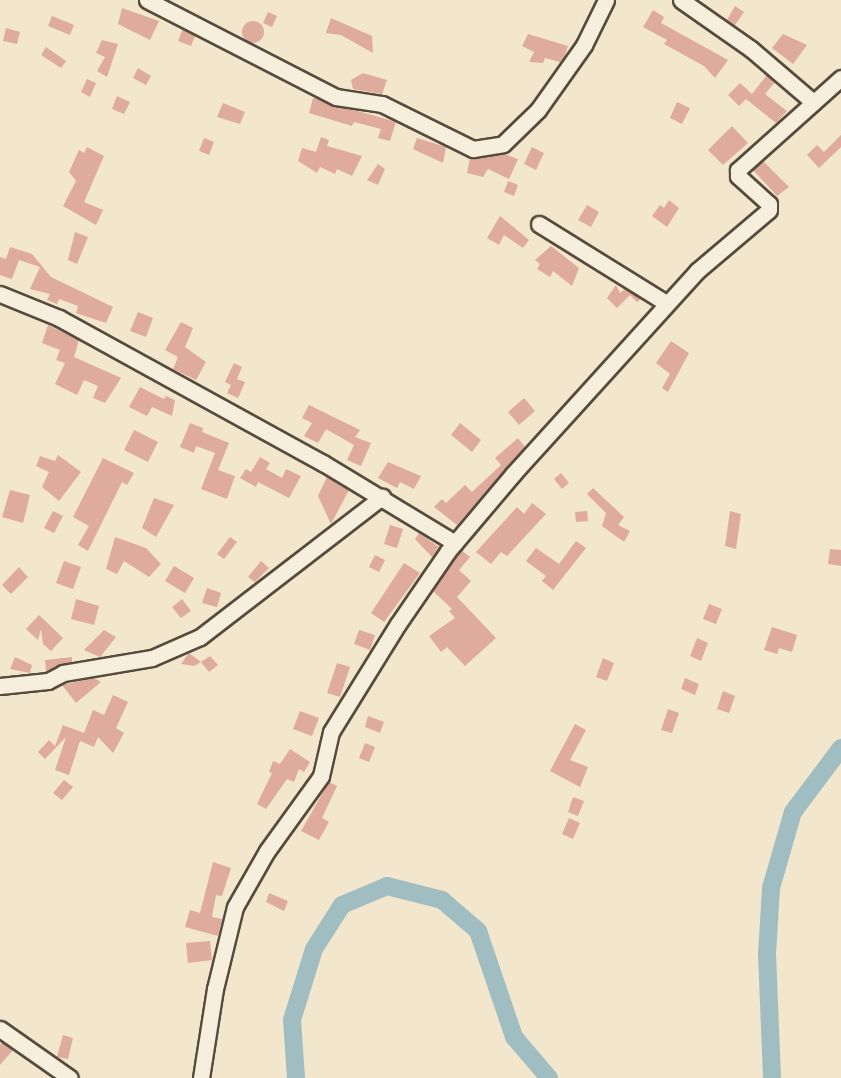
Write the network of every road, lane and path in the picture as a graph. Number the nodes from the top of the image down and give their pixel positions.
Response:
1 (147, 0) edge
2 (606, 0) edge
3 (681, 0) edge
4 (841, 78) edge
5 (813, 102) junction
6 (539, 224) dead end
7 (0, 294) edge
8 (666, 303) junction
9 (382, 496) junction
10 (455, 543) junction
11 (0, 686) edge
12 (0, 1029) edge
13 (70, 1078) edge
14 (201, 1078) edge

1 - 2 street
3 - 5 street
4 - 5 street
5 - 8 street
6 - 8 street
7 - 9 street
8 - 10 street
9 - 10 street
9 - 11 street
10 - 14 street
12 - 13 street

